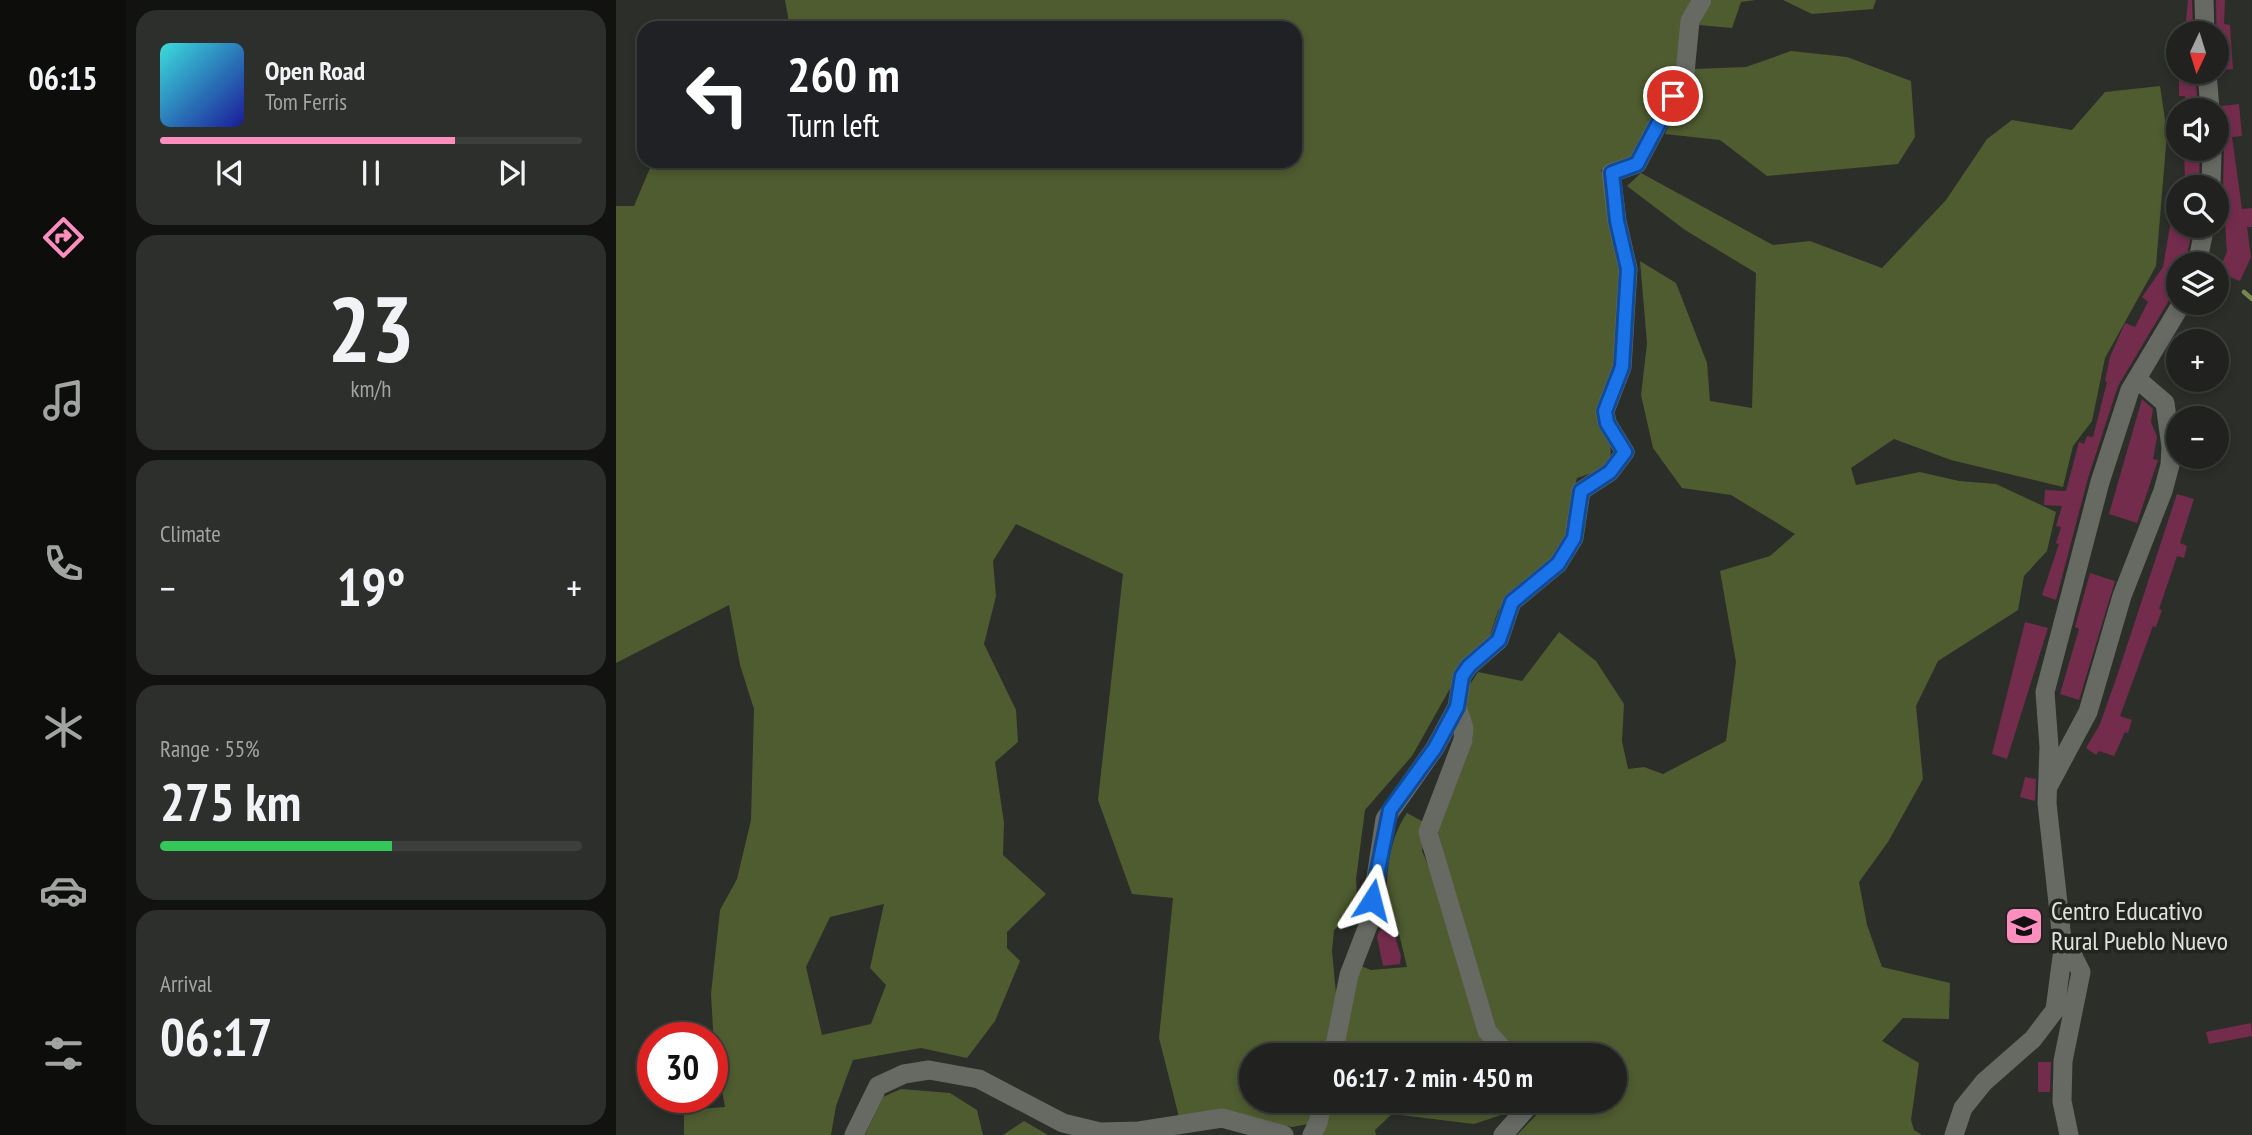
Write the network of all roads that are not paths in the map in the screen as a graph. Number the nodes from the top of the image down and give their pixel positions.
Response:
1 (1702, 0) edge
2 (2204, 0) edge
3 (2205, 21) edge
4 (2175, 315) edge
5 (2137, 379) junction
6 (1457, 707) junction
7 (2048, 785) junction
8 (2063, 949) junction
9 (1335, 1043) edge
10 (1498, 1043) edge
11 (1320, 1113) edge
12 (1522, 1113) edge
13 (854, 1135) edge
14 (1284, 1135) edge
15 (1312, 1135) edge
16 (1503, 1135) edge
17 (1954, 1135) edge
18 (2069, 1135) edge

1 - 6 street
2 - 3 street
4 - 5 street
5 - 7 street
5 - 7 street
6 - 9 street
6 - 10 street
7 - 8 street
8 - 17 street
8 - 18 street
11 - 15 street
12 - 16 street
13 - 14 street

